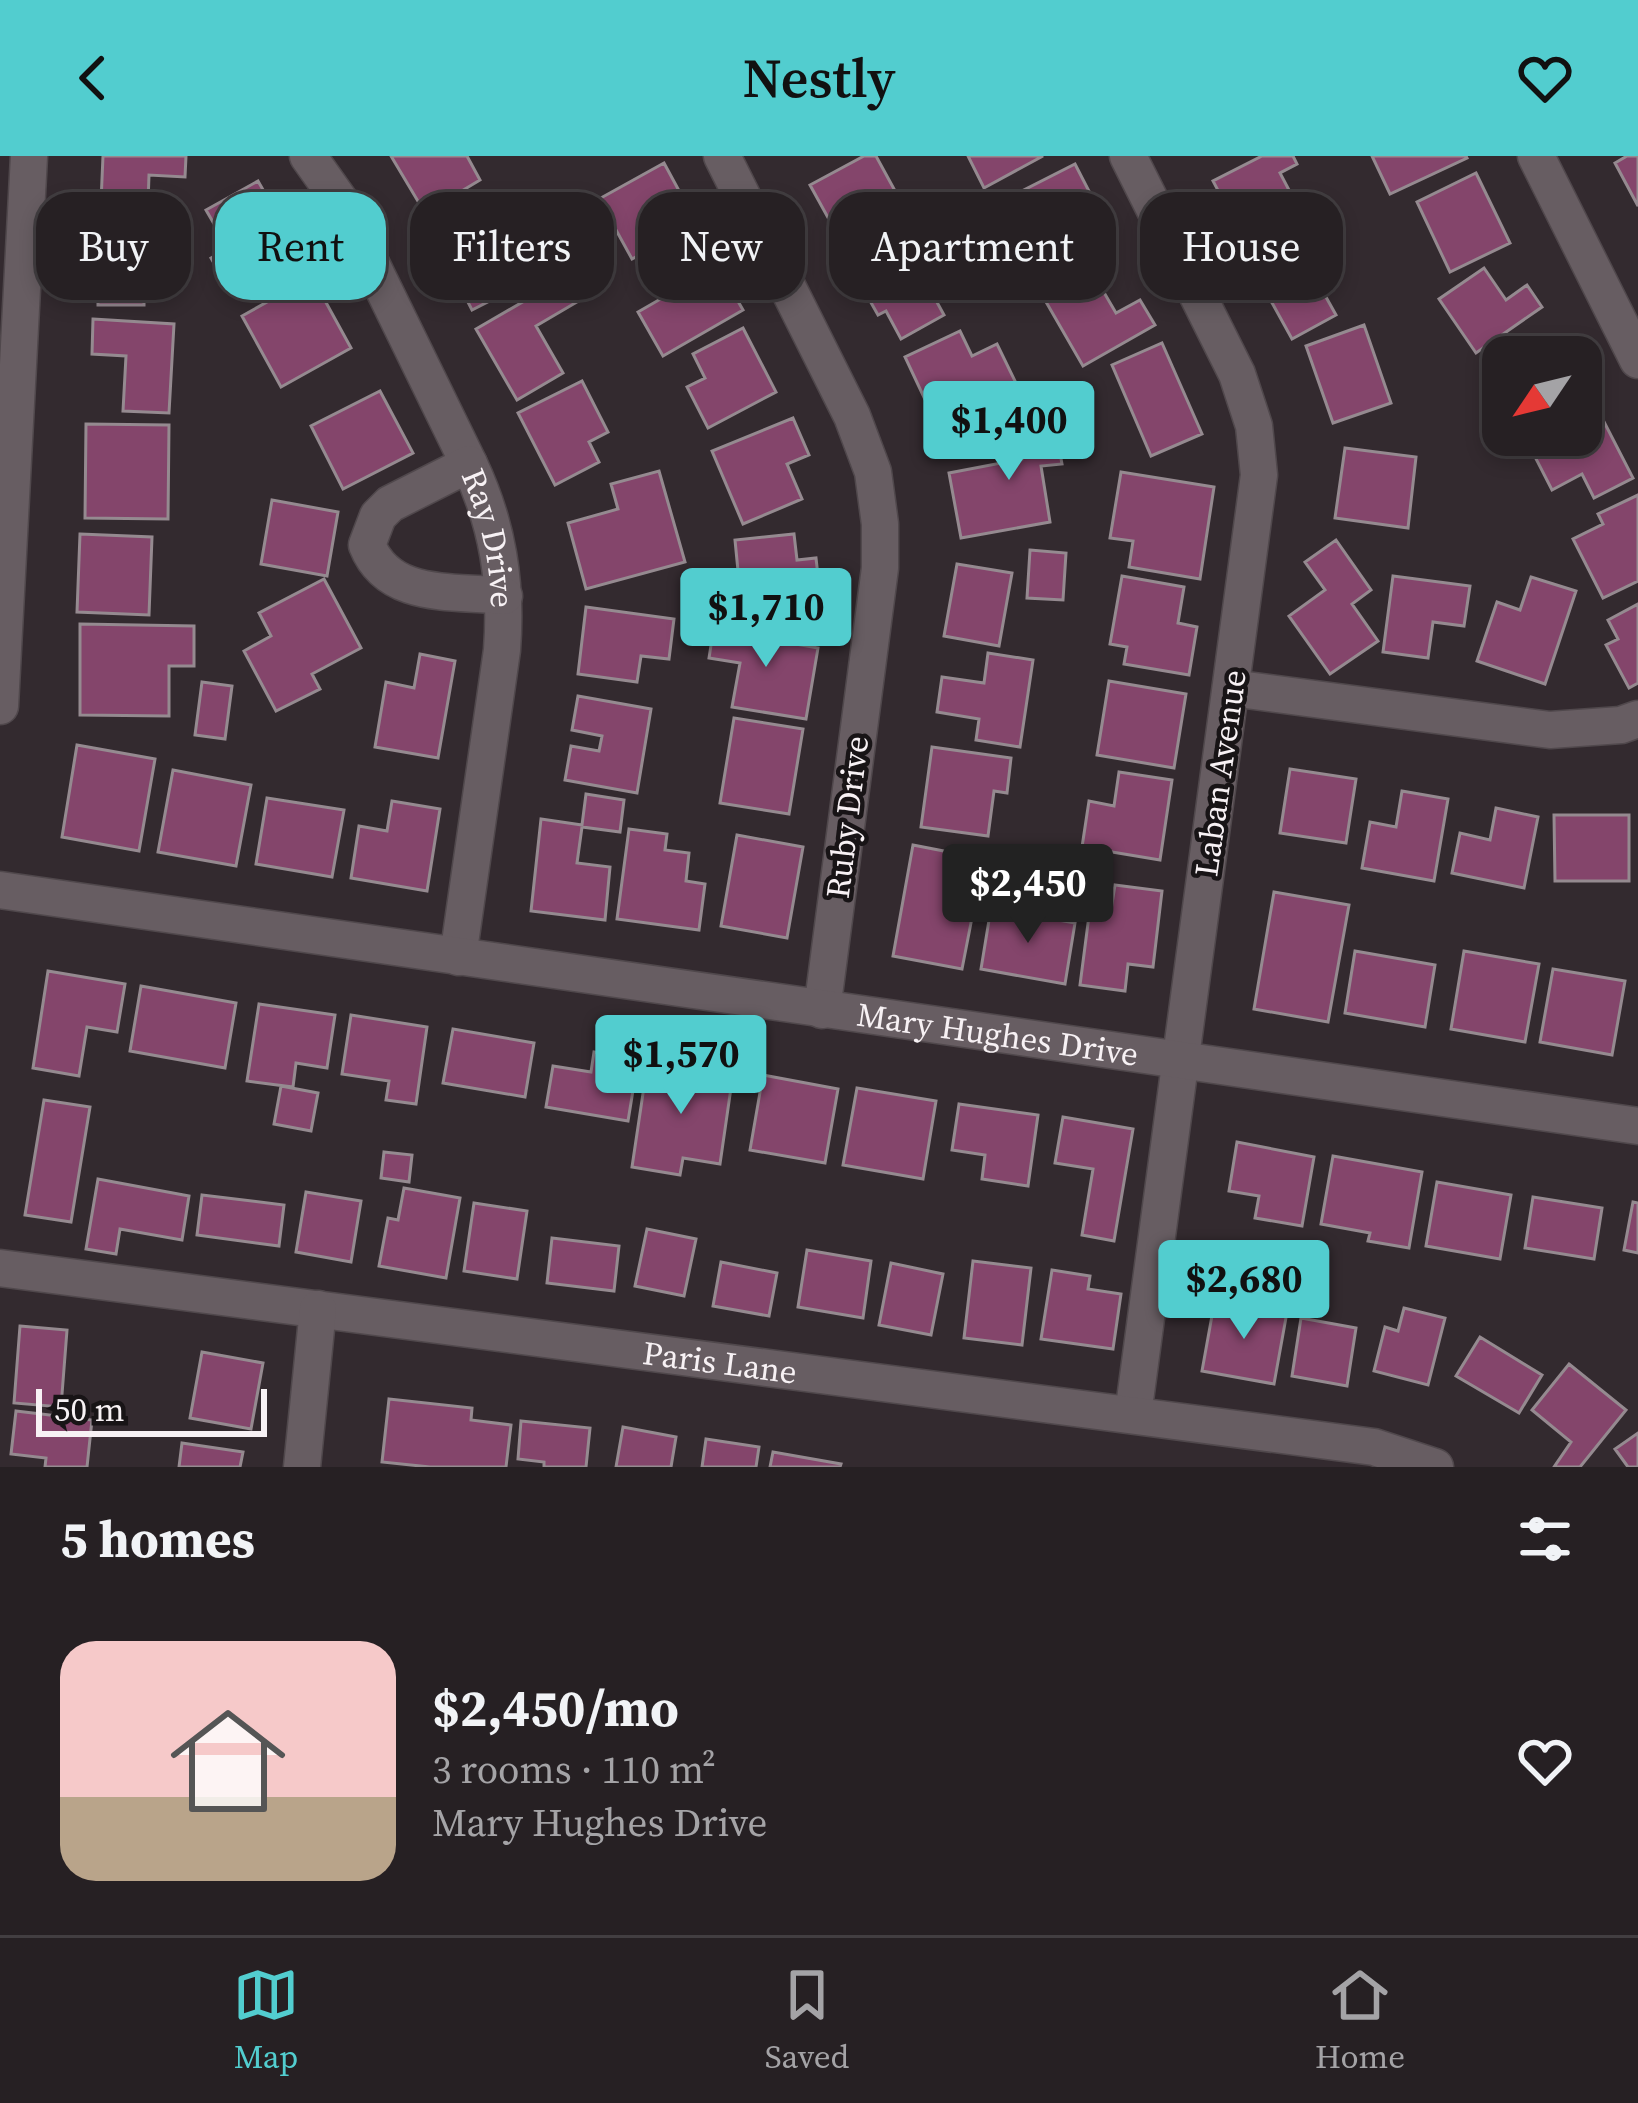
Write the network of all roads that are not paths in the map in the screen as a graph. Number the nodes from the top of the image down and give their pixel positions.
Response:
1 (28, 156) edge
2 (308, 156) edge
3 (722, 156) edge
4 (1129, 156) edge
5 (1536, 156) edge
6 (1638, 360) edge
7 (469, 464) junction
8 (504, 596) junction
9 (1231, 688) junction
10 (0, 706) edge
11 (1638, 719) edge
12 (0, 890) edge
13 (458, 957) junction
14 (822, 1010) junction
15 (1180, 1062) junction
16 (1638, 1126) edge
17 (0, 1268) edge
18 (318, 1309) junction
19 (1133, 1415) junction
20 (302, 1467) edge
21 (1435, 1467) edge

1 - 10 street
2 - 7 street, Ray Drive
3 - 14 street, Ruby Drive
4 - 9 street, Laban Avenue
5 - 6 street
7 - 8 street, Ray Drive
7 - 8 street
8 - 13 street, Ray Drive
9 - 11 street
9 - 15 street, Laban Avenue
12 - 13 street, Mary Hughes Drive
13 - 14 street, Mary Hughes Drive
14 - 15 street, Mary Hughes Drive
15 - 16 street, Mary Hughes Drive
15 - 19 street, Laban Avenue
17 - 18 street, Paris Lane
18 - 19 street, Paris Lane
18 - 20 street
19 - 21 street, Paris Lane

